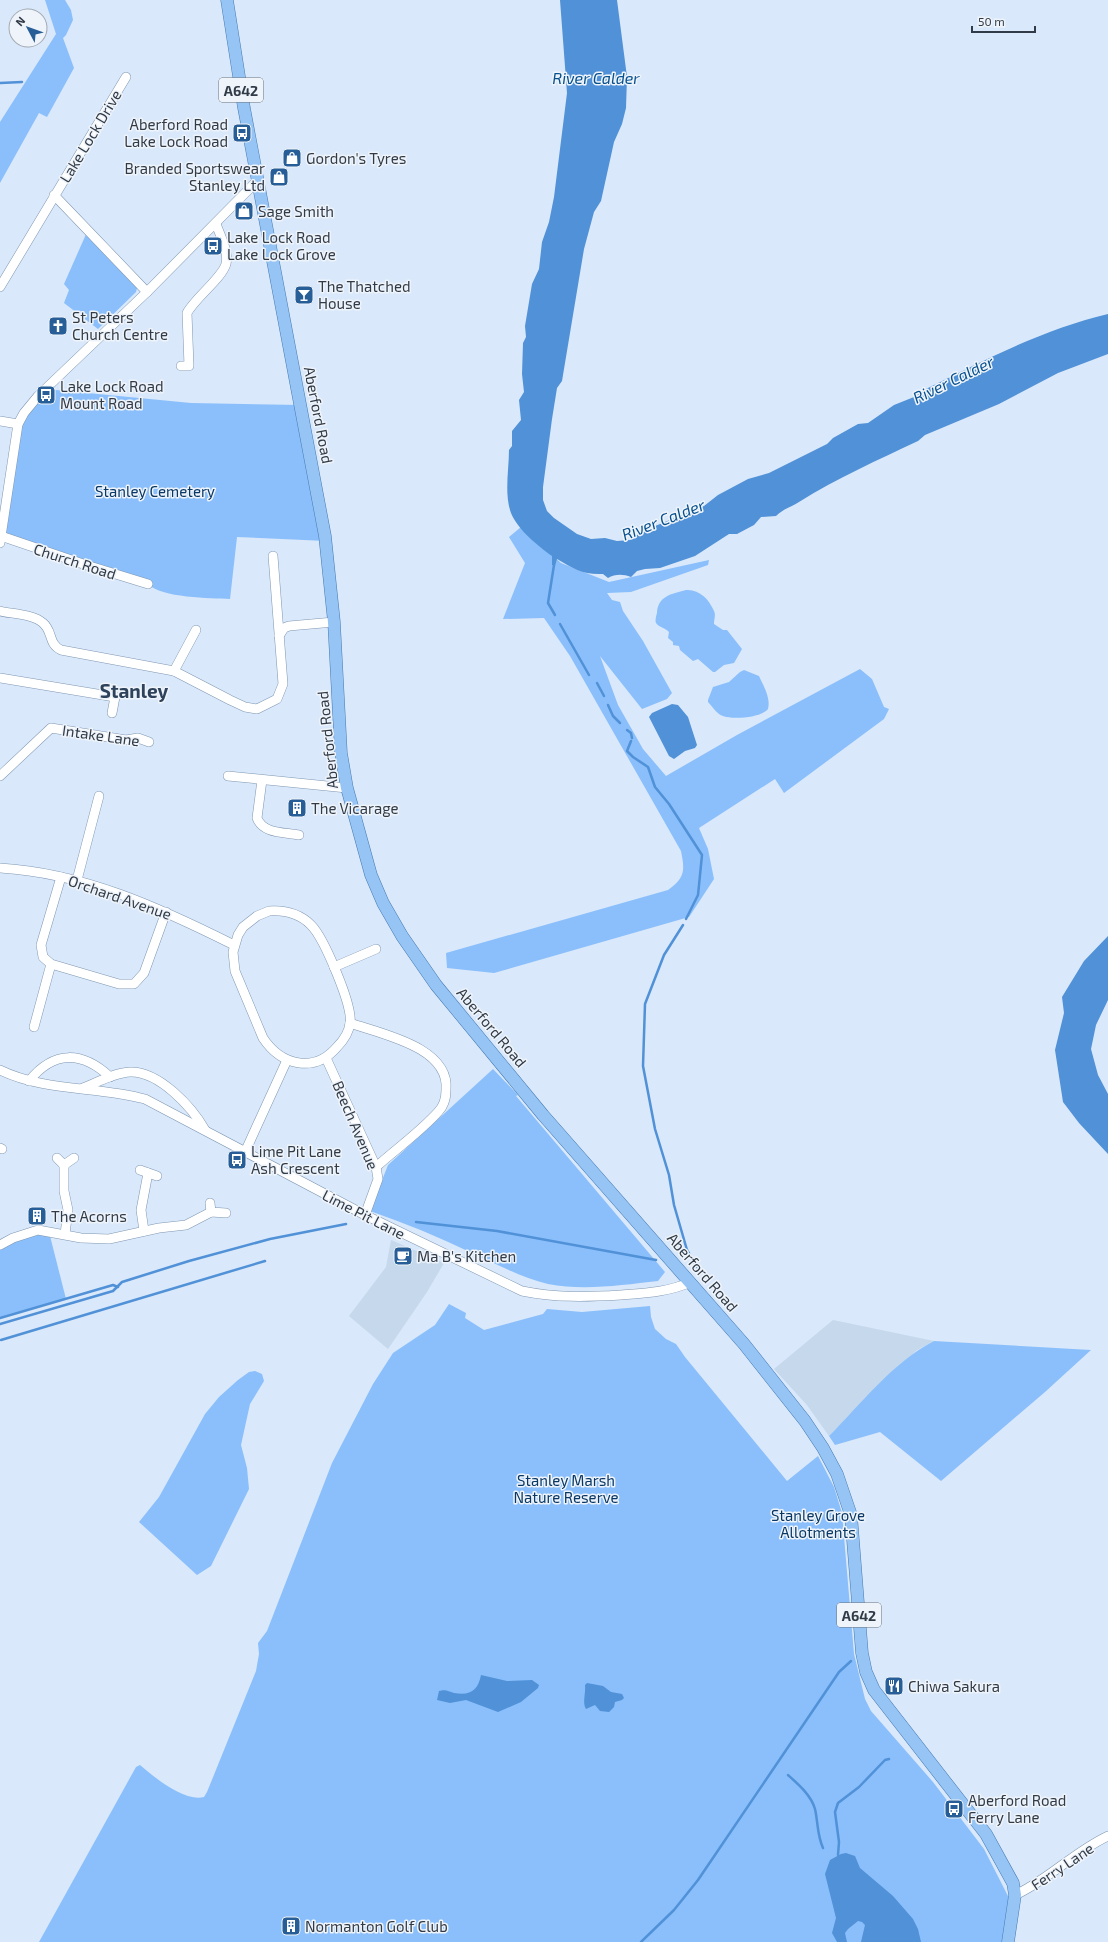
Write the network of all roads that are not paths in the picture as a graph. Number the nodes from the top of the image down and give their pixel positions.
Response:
1 (226, 0) edge
2 (126, 77) dead end
3 (258, 180) junction
4 (54, 194) junction
5 (216, 224) junction
6 (0, 287) edge
7 (147, 292) junction
8 (181, 366) dead end
9 (0, 420) edge
10 (18, 424) junction
11 (1, 540) edge
12 (273, 556) dead end
13 (148, 584) dead end
14 (0, 611) edge
15 (334, 622) junction
16 (196, 628) dead end
17 (279, 636) junction
18 (174, 671) junction
19 (0, 678) edge
20 (112, 713) dead end
21 (149, 742) dead end
22 (0, 776) edge
23 (228, 776) dead end
24 (262, 780) junction
25 (348, 788) junction
26 (98, 796) dead end
27 (299, 835) dead end
28 (0, 868) edge
29 (61, 877) junction
30 (77, 880) junction
31 (166, 912) junction
32 (234, 944) junction
33 (376, 949) dead end
34 (51, 964) junction
35 (334, 967) junction
36 (350, 1023) junction
37 (34, 1027) dead end
38 (326, 1058) junction
39 (287, 1060) junction
40 (0, 1070) edge
41 (110, 1077) junction
42 (29, 1080) junction
43 (83, 1088) junction
44 (206, 1130) junction
45 (245, 1152) junction
46 (57, 1158) dead end
47 (74, 1158) dead end
48 (64, 1165) junction
49 (376, 1167) junction
50 (148, 1173) dead end
51 (226, 1213) dead end
52 (365, 1215) junction
53 (144, 1232) junction
54 (64, 1234) junction
55 (1, 1242) edge
56 (691, 1282) junction
57 (1106, 1840) edge
58 (1015, 1895) junction
59 (1008, 1942) edge

1 - 3 main road, Aberford Road / A642
2 - 4 street, Lake Lock Drive
3 - 5 street
3 - 15 main road, Aberford Road / A642
4 - 6 street, Lake Lock Drive
4 - 7 street, Lake Lock Drive
5 - 7 street
5 - 8 street
7 - 10 street
9 - 10 street
10 - 11 street
11 - 13 street, Church Road
12 - 17 street
14 - 18 street
15 - 17 street
15 - 25 main road, Aberford Road / A642
16 - 18 street
17 - 18 street
19 - 20 street
21 - 22 street, Intake Lane
23 - 24 street
24 - 25 street
24 - 27 street
25 - 56 main road, Aberford Road / A642
26 - 30 street
28 - 29 street, Orchard Avenue
29 - 30 street, Orchard Avenue
29 - 34 street
30 - 31 street, Orchard Avenue
31 - 32 street, Orchard Avenue
31 - 34 street
32 - 35 street
32 - 39 street
33 - 35 street
34 - 37 street
35 - 36 street
36 - 38 street
36 - 49 street
38 - 39 street
38 - 49 street, Beech Avenue
39 - 45 street
40 - 42 street, Lime Pit Lane
41 - 42 street
41 - 43 street, Lime Pit Lane
41 - 44 street, Lime Pit Lane
42 - 43 street, Lime Pit Lane
43 - 44 street, Lime Pit Lane
44 - 45 street, Lime Pit Lane
45 - 52 street, Lime Pit Lane
46 - 48 street
47 - 48 street
48 - 54 street
49 - 52 street, Beech Avenue
50 - 53 street
51 - 53 street
52 - 56 street, Lime Pit Lane
53 - 54 street
54 - 55 street
56 - 58 main road, Aberford Road / A642
57 - 58 street, Ferry Lane
58 - 59 main road, Aberford Road / A642

